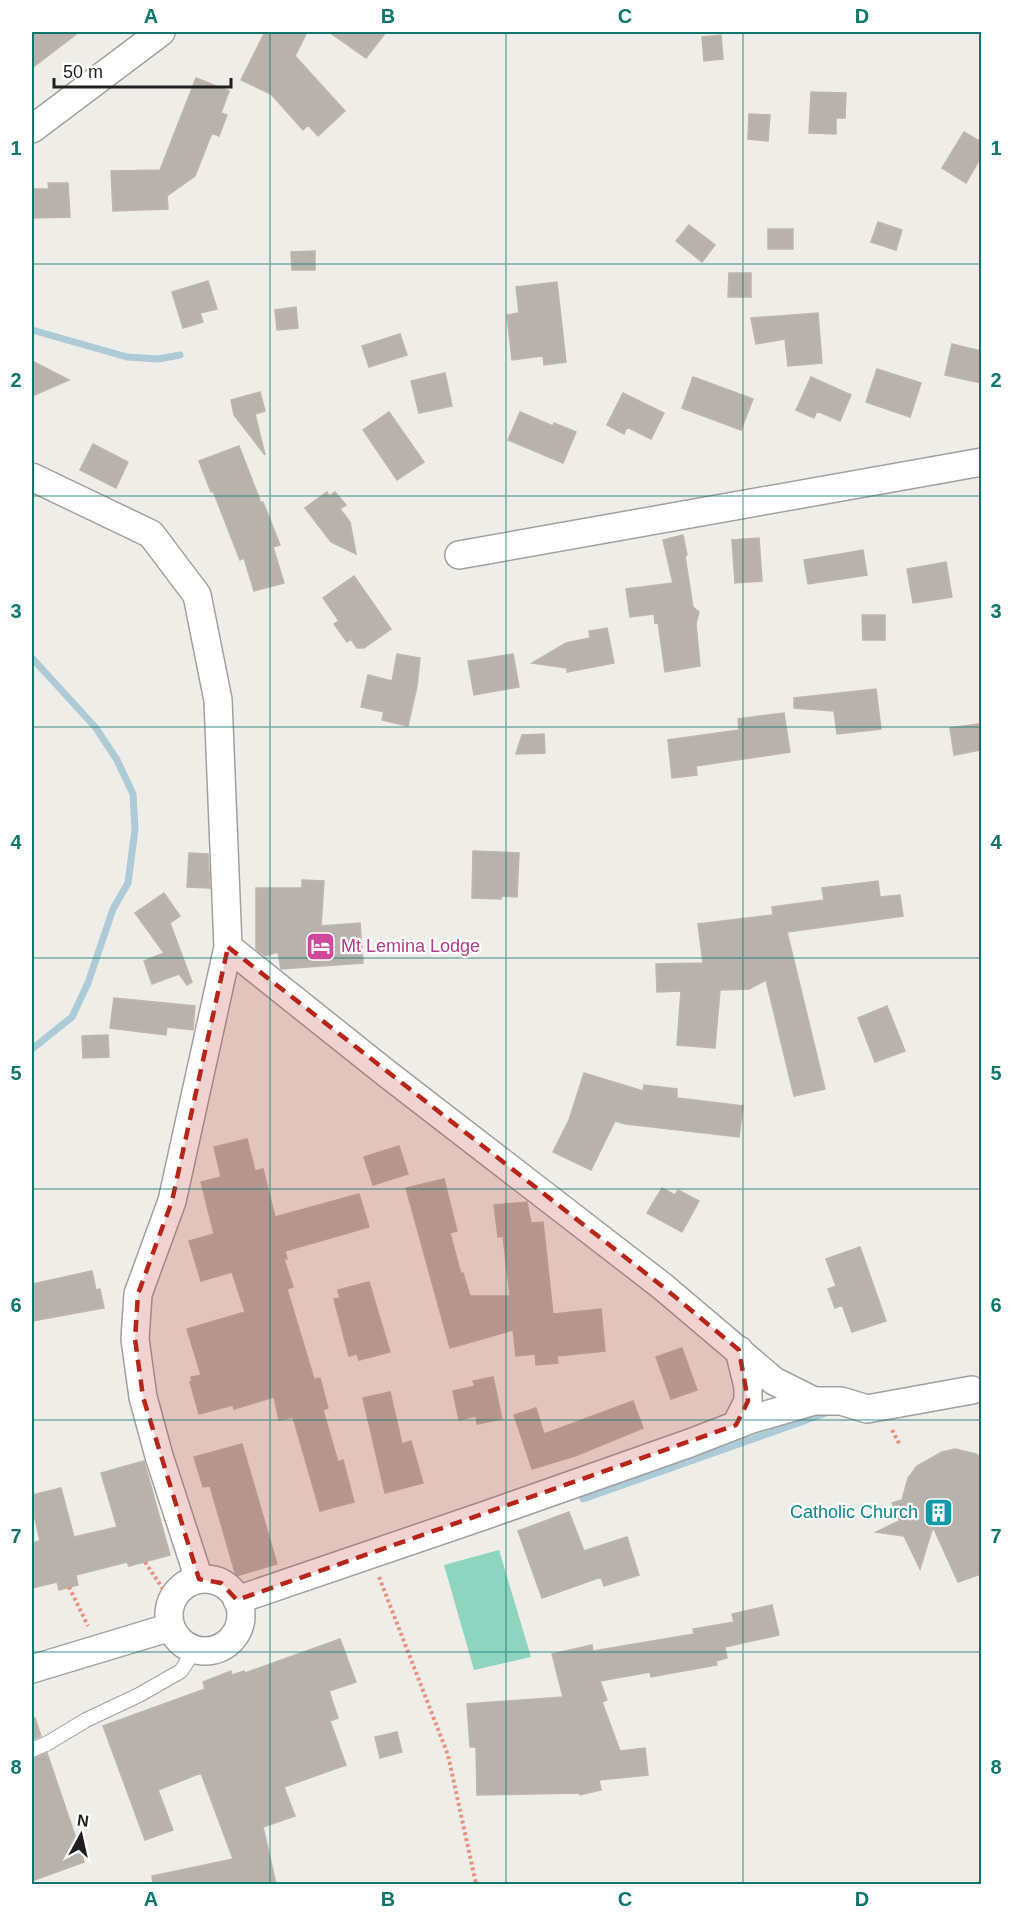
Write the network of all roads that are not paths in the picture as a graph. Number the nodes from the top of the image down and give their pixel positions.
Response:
1 (161, 32) edge
2 (32, 129) edge
3 (981, 462) edge
4 (32, 477) edge
5 (459, 555) dead end
6 (228, 946) junction
7 (739, 1350) junction
8 (972, 1390) dead end
9 (814, 1401) junction
10 (736, 1425) junction
11 (199, 1579) junction
12 (237, 1600) junction
13 (171, 1614) junction
14 (195, 1649) junction
15 (32, 1669) edge
16 (32, 1750) edge

1 - 2 street
3 - 5 street
4 - 6 street
6 - 7 street
6 - 11 street
7 - 9 street
7 - 10 street
8 - 9 street
9 - 10 street
10 - 12 street
11 - 12 street
11 - 13 street
12 - 14 street
13 - 14 street
13 - 15 street
14 - 16 lane

